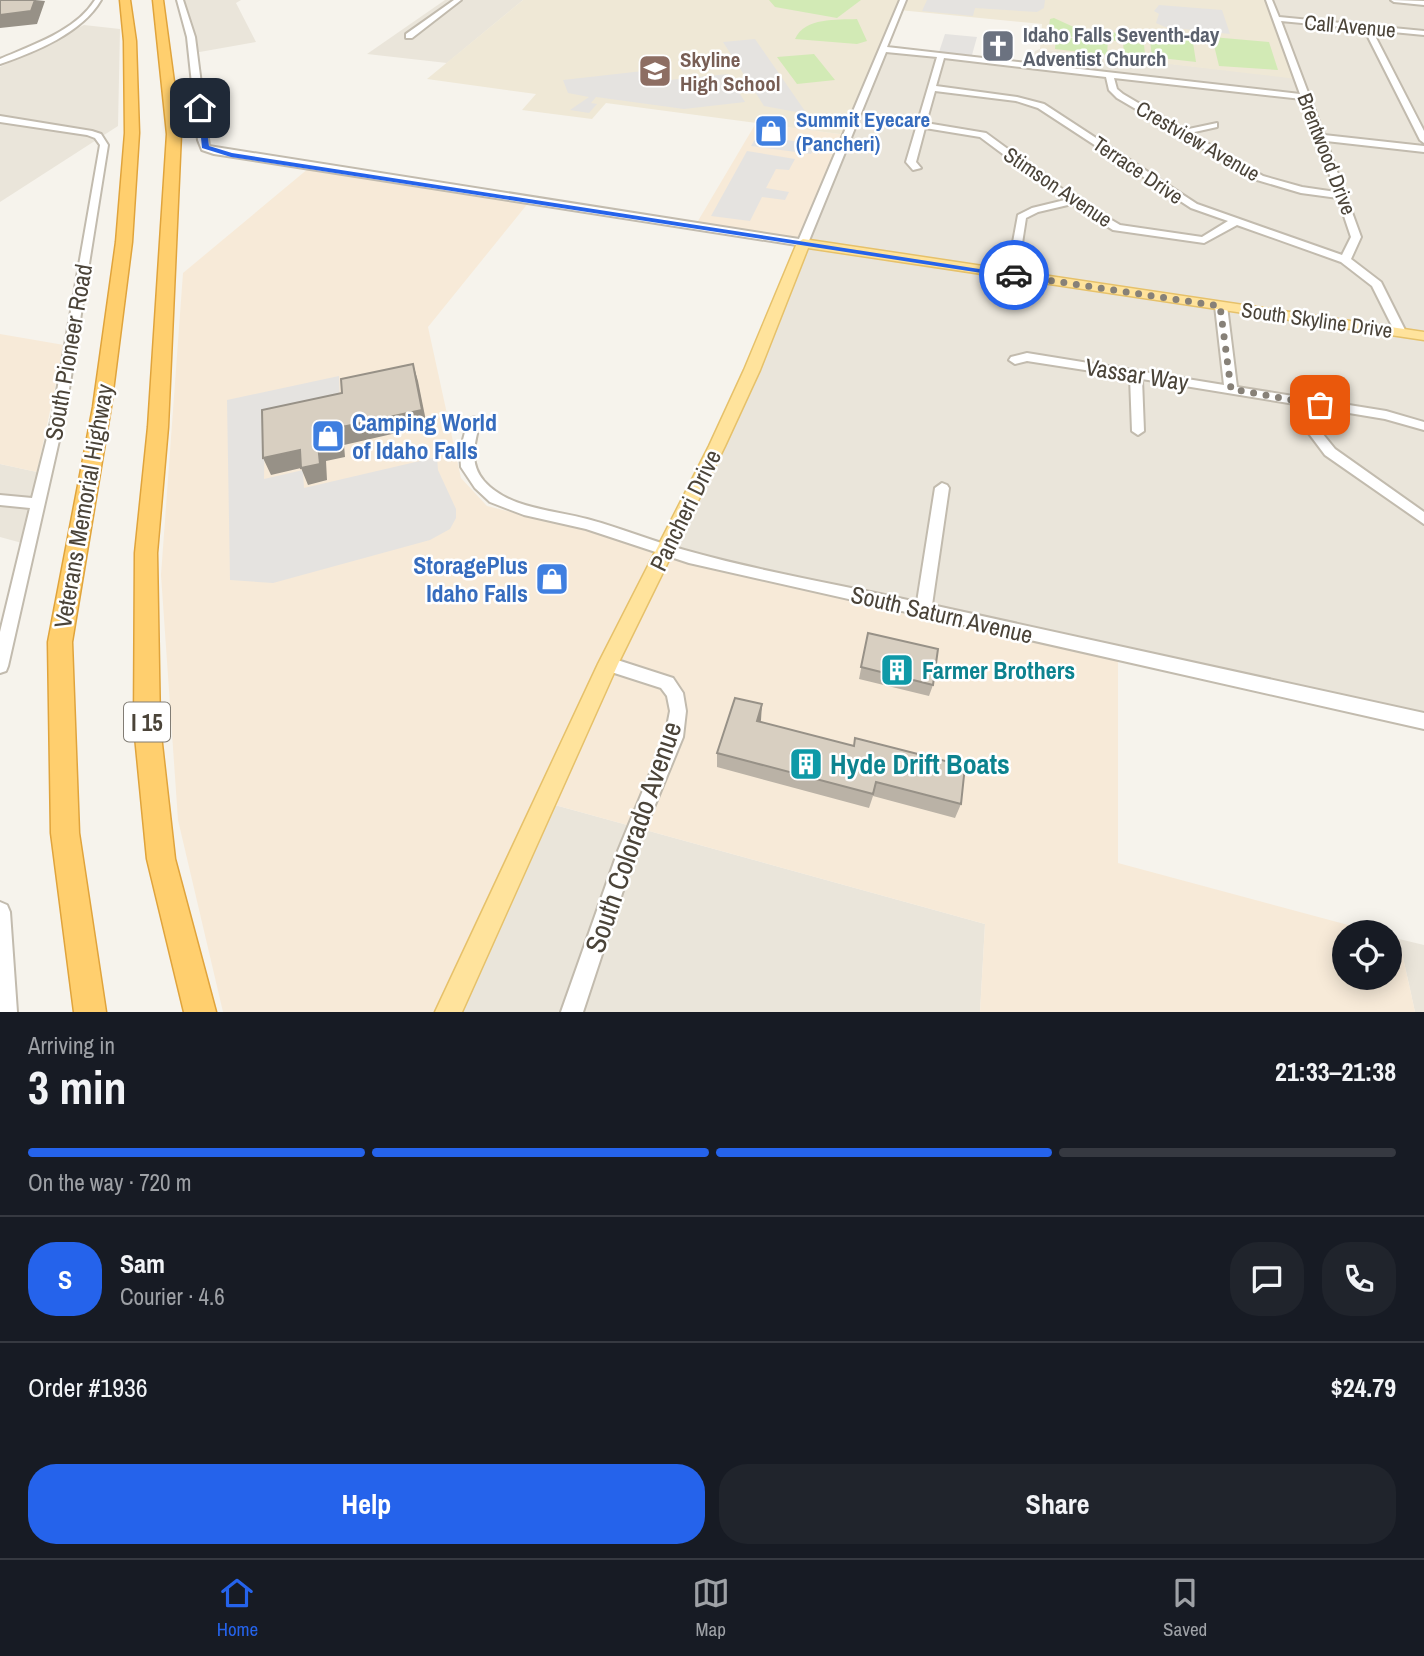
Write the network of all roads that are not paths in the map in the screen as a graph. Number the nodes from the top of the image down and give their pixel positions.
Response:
1 (97, 0) edge
2 (125, 0) edge
3 (158, 0) edge
4 (180, 0) edge
5 (458, 0) edge
6 (903, 0) edge
7 (1269, 0) edge
8 (1394, 0) edge
9 (1424, 3) edge
10 (1277, 19) junction
11 (1367, 28) junction
12 (1424, 33) edge
13 (409, 36) dead end
14 (883, 49) junction
15 (941, 55) junction
16 (0, 62) edge
17 (1110, 75) junction
18 (933, 88) junction
19 (1305, 97) junction
20 (0, 119) edge
21 (922, 125) junction
22 (1214, 125) dead end
23 (1181, 133) junction
24 (1323, 138) junction
25 (1424, 140) edge
26 (1424, 149) edge
27 (916, 168) dead end
28 (1342, 196) junction
29 (1073, 201) junction
30 (1234, 222) junction
31 (803, 243) junction
32 (1345, 260) junction
33 (1012, 275) junction
34 (1220, 306) junction
35 (1400, 332) junction
36 (1424, 336) edge
37 (1015, 359) dead end
38 (1136, 374) junction
39 (1231, 389) junction
40 (1307, 403) junction
41 (474, 421) dead end
42 (1424, 426) edge
43 (1138, 431) dead end
44 (942, 488) dead end
45 (0, 500) edge
46 (39, 504) junction
47 (1424, 519) edge
48 (666, 550) junction
49 (923, 610) junction
50 (1, 644) edge
51 (608, 664) junction
52 (0, 666) edge
53 (1424, 721) edge
54 (0, 912) edge
55 (6, 1012) edge
56 (90, 1012) edge
57 (200, 1012) edge
58 (448, 1012) edge
59 (572, 1012) edge

1 - 16 street
2 - 56 highway, Veterans Memorial Highway
3 - 57 highway, I 15
4 - 31 street, South Skyline Drive
5 - 13 street
6 - 14 street, Pancheri Drive
7 - 10 street, Brentwood Drive
8 - 9 street
10 - 11 street, Call Avenue
10 - 19 street, Brentwood Drive
11 - 12 street, Call Avenue
11 - 25 street
14 - 15 street
14 - 31 street, Pancheri Drive
15 - 17 street
15 - 18 street
17 - 19 street
17 - 23 street, Crestview Avenue
18 - 21 street
18 - 30 street, Terrace Drive
19 - 24 street, Brentwood Drive
20 - 46 street, South Pioneer Road
21 - 27 street
21 - 29 street, Stimson Avenue
22 - 23 street
23 - 28 street, Crestview Avenue
24 - 26 street
24 - 28 street, Brentwood Drive
28 - 32 street, Brentwood Drive
29 - 30 street, Stimson Avenue
29 - 33 street
30 - 32 street, Terrace Drive
31 - 33 main road, South Skyline Drive
31 - 48 main road, Pancheri Drive
32 - 35 street
33 - 34 main road, South Skyline Drive
34 - 35 main road, South Skyline Drive
34 - 39 street
35 - 36 main road, South Skyline Drive
37 - 38 street, Vassar Way
38 - 39 street, Vassar Way
38 - 43 street
39 - 40 street, Vassar Way
40 - 42 street, Vassar Way
40 - 47 street
41 - 48 street, South Saturn Avenue
44 - 49 street
45 - 46 street
46 - 50 street, South Pioneer Road
48 - 49 street, South Saturn Avenue
48 - 51 main road, Pancheri Drive
49 - 53 street, South Saturn Avenue
50 - 52 street, South Pioneer Road
51 - 58 main road, Pancheri Drive
51 - 59 street, South Colorado Avenue
54 - 55 street

